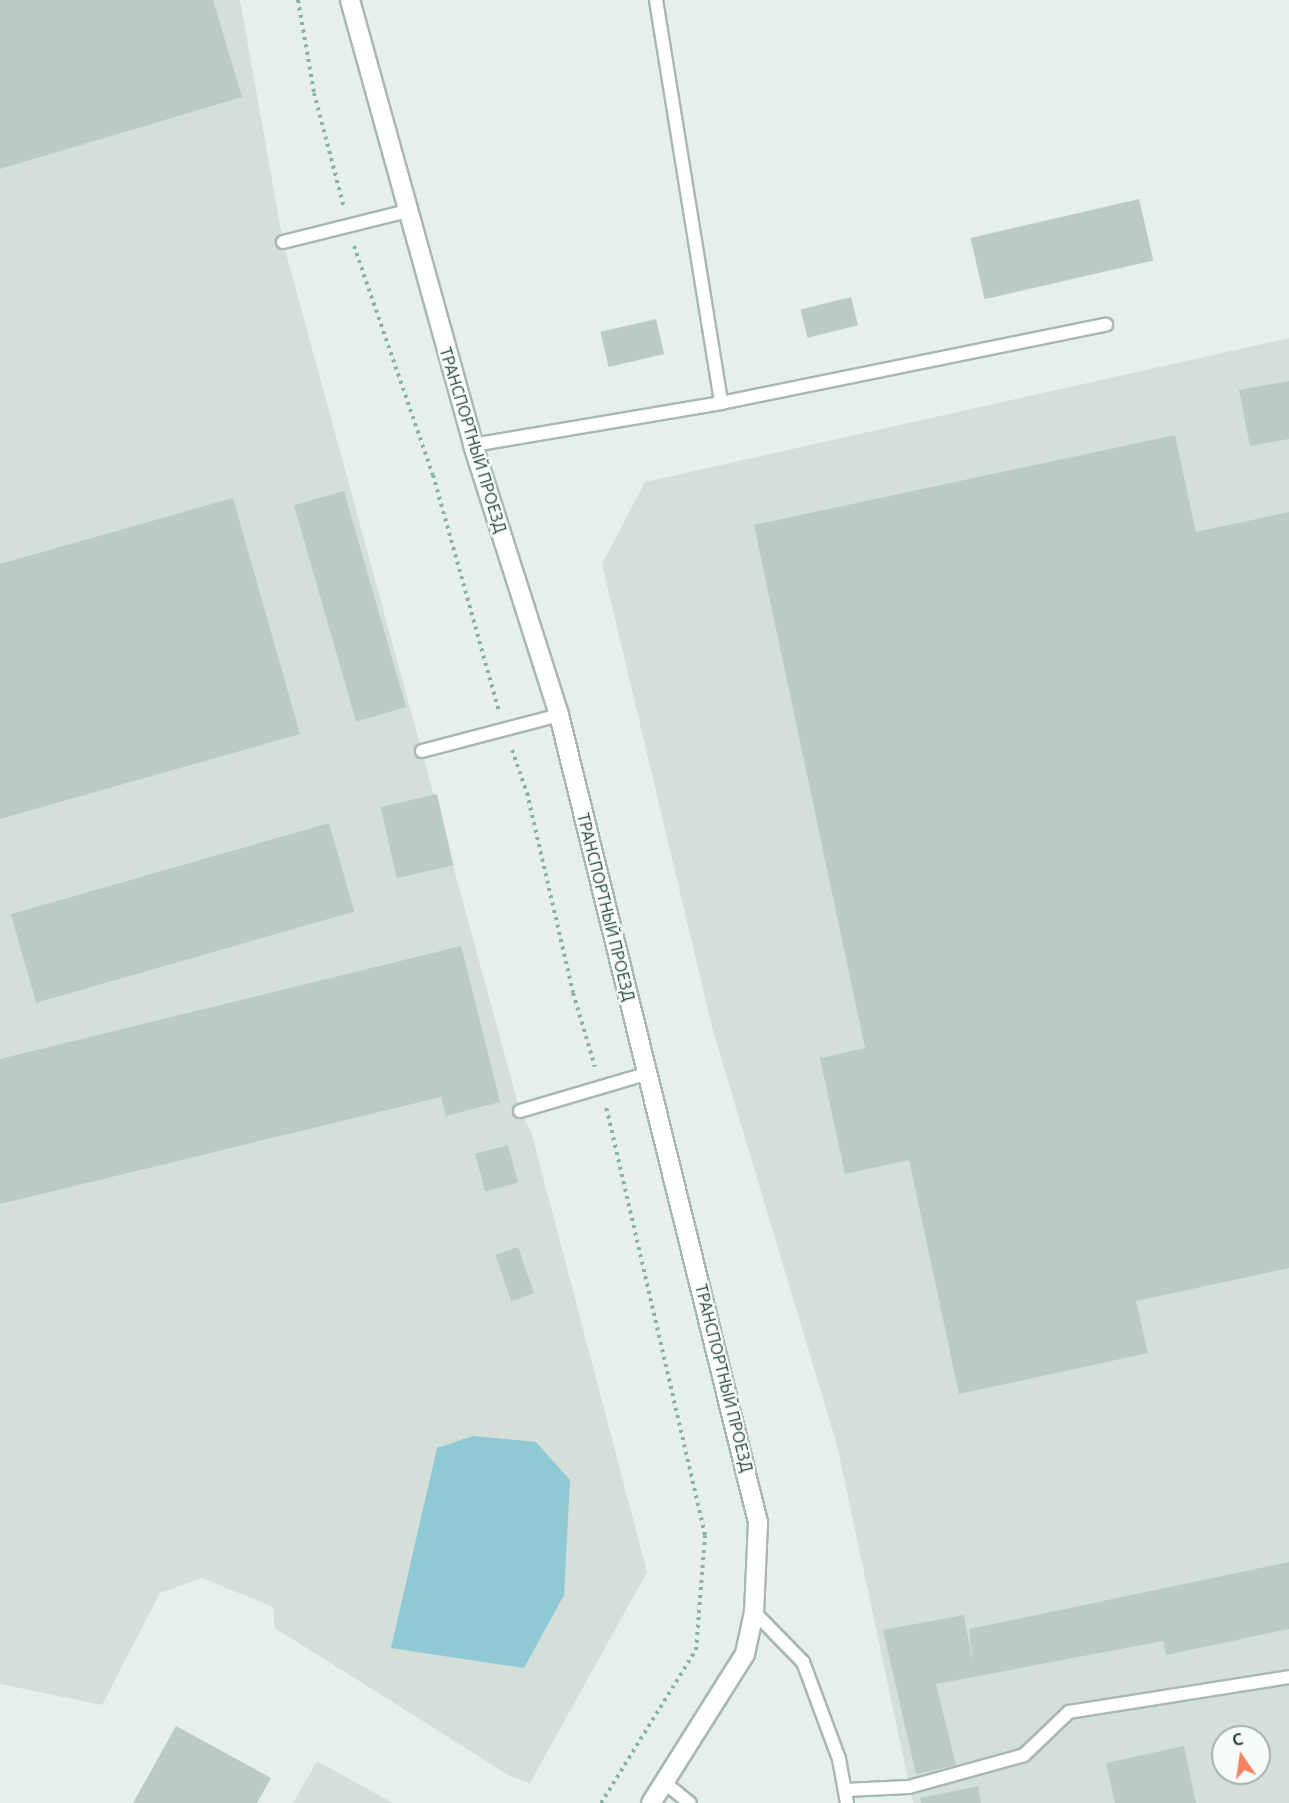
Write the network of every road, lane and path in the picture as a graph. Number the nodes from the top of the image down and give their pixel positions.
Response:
1 (298, 0) edge
2 (350, 0) edge
3 (656, 0) edge
4 (406, 211) junction
5 (348, 226) junction
6 (283, 242) dead end
7 (1106, 325) dead end
8 (721, 403) junction
9 (473, 445) junction
10 (559, 715) junction
11 (504, 727) junction
12 (422, 751) dead end
13 (646, 1074) junction
14 (602, 1087) junction
15 (520, 1111) dead end
16 (754, 1612) junction
17 (1289, 1677) edge
18 (665, 1783) junction
19 (845, 1790) junction
20 (601, 1803) edge
21 (651, 1803) edge
22 (690, 1803) edge
23 (847, 1803) edge

1 - 5 path
2 - 4 main road, ТРАНСПОРТНЫЙ ПРОЕЗД
3 - 8 lane
4 - 5 lane
4 - 9 main road, ТРАНСПОРТНЫЙ ПРОЕЗД
5 - 6 lane
5 - 11 path
7 - 8 lane
8 - 9 lane
9 - 10 main road, ТРАНСПОРТНЫЙ ПРОЕЗД
10 - 11 lane
10 - 13 main road, ТРАНСПОРТНЫЙ ПРОЕЗД
11 - 12 lane
11 - 14 path
13 - 14 lane
13 - 16 main road, ТРАНСПОРТНЫЙ ПРОЕЗД
14 - 15 lane
14 - 20 path
16 - 18 main road, ТРАНСПОРТНЫЙ ПРОЕЗД
16 - 19 lane
17 - 19 lane
18 - 21 main road, ТРАНСПОРТНЫЙ ПРОЕЗД
18 - 22 lane
19 - 23 lane

